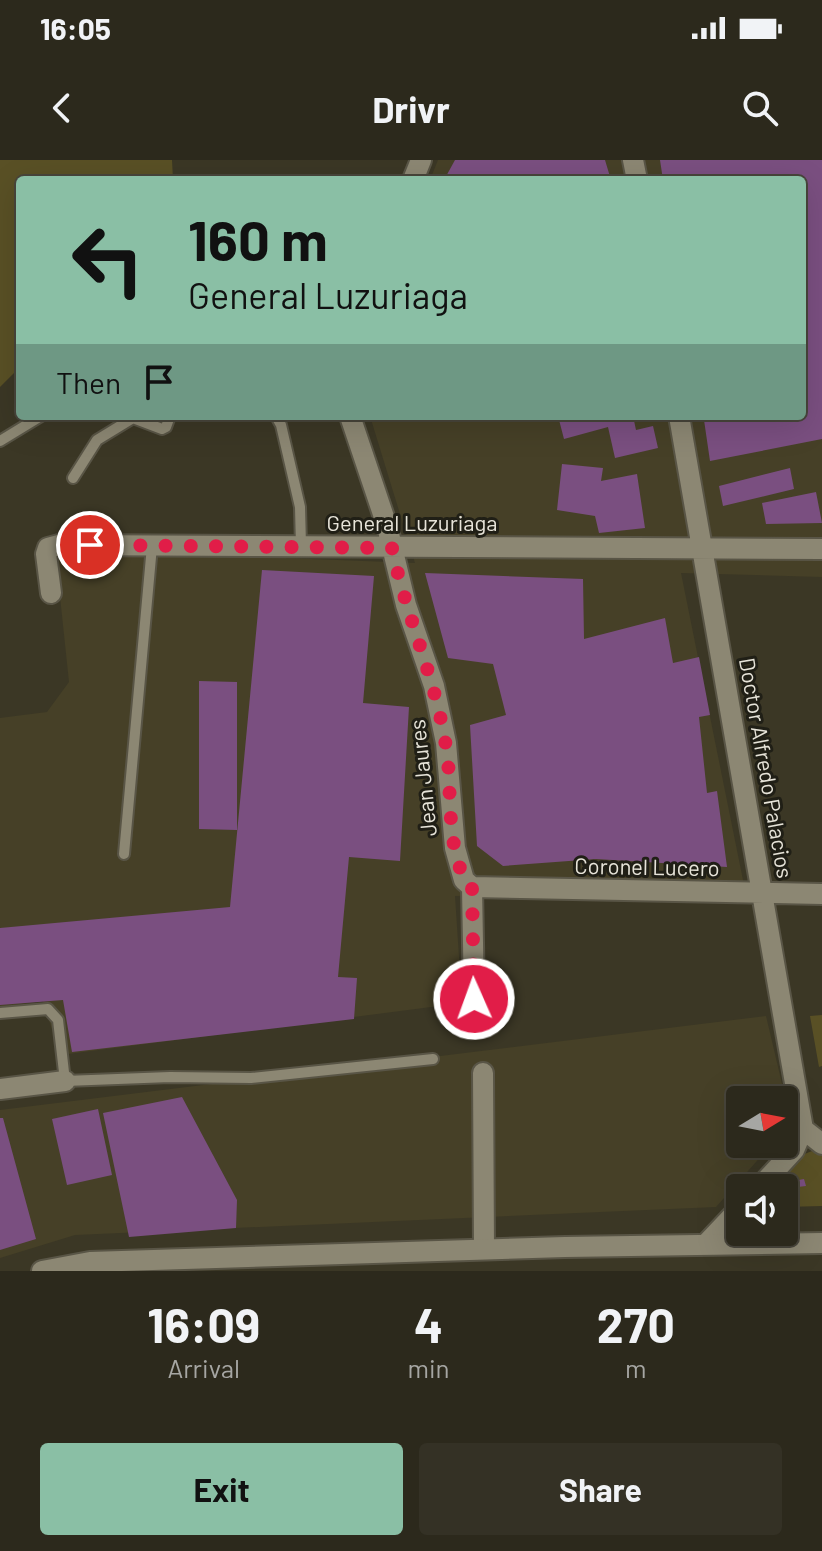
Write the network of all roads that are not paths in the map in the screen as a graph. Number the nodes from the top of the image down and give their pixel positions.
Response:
1 (34, 420) edge
2 (127, 420) edge
3 (139, 420) edge
4 (169, 420) edge
5 (278, 420) edge
6 (351, 420) edge
7 (680, 420) edge
8 (0, 441) edge
9 (73, 478) dead end
10 (152, 546) junction
11 (301, 546) junction
12 (392, 548) junction
13 (702, 548) junction
14 (822, 549) edge
15 (51, 593) dead end
16 (124, 854) dead end
17 (472, 887) junction
18 (764, 894) junction
19 (822, 894) edge
20 (474, 999) dead end
21 (0, 1013) edge
22 (433, 1059) dead end
23 (483, 1073) dead end
24 (65, 1081) junction
25 (0, 1089) edge
26 (803, 1129) junction
27 (822, 1144) edge
28 (772, 1174) edge
29 (726, 1223) edge
30 (822, 1243) edge
31 (706, 1244) junction
32 (484, 1249) junction
33 (71, 1267) edge
34 (42, 1271) edge

1 - 8 lane
2 - 9 lane
3 - 4 lane
5 - 11 lane
6 - 12 street, Jean Jaures
7 - 13 street, Doctor Alfredo Palacios
10 - 11 street, General Luzuriaga
10 - 15 street, General Luzuriaga
10 - 16 lane
11 - 12 street, General Luzuriaga
12 - 13 street, General Luzuriaga
12 - 17 street, Jean Jaures
13 - 14 street, General Luzuriaga
13 - 18 street, Doctor Alfredo Palacios
17 - 18 street, Coronel Lucero
17 - 20 street, Jean Jaures
18 - 19 street, Coronel Lucero
18 - 26 street, Doctor Alfredo Palacios
21 - 24 lane
22 - 24 lane
23 - 32 street
24 - 25 street
26 - 27 street
26 - 28 street
29 - 31 street
30 - 31 street
31 - 32 street
32 - 33 street
33 - 34 street

